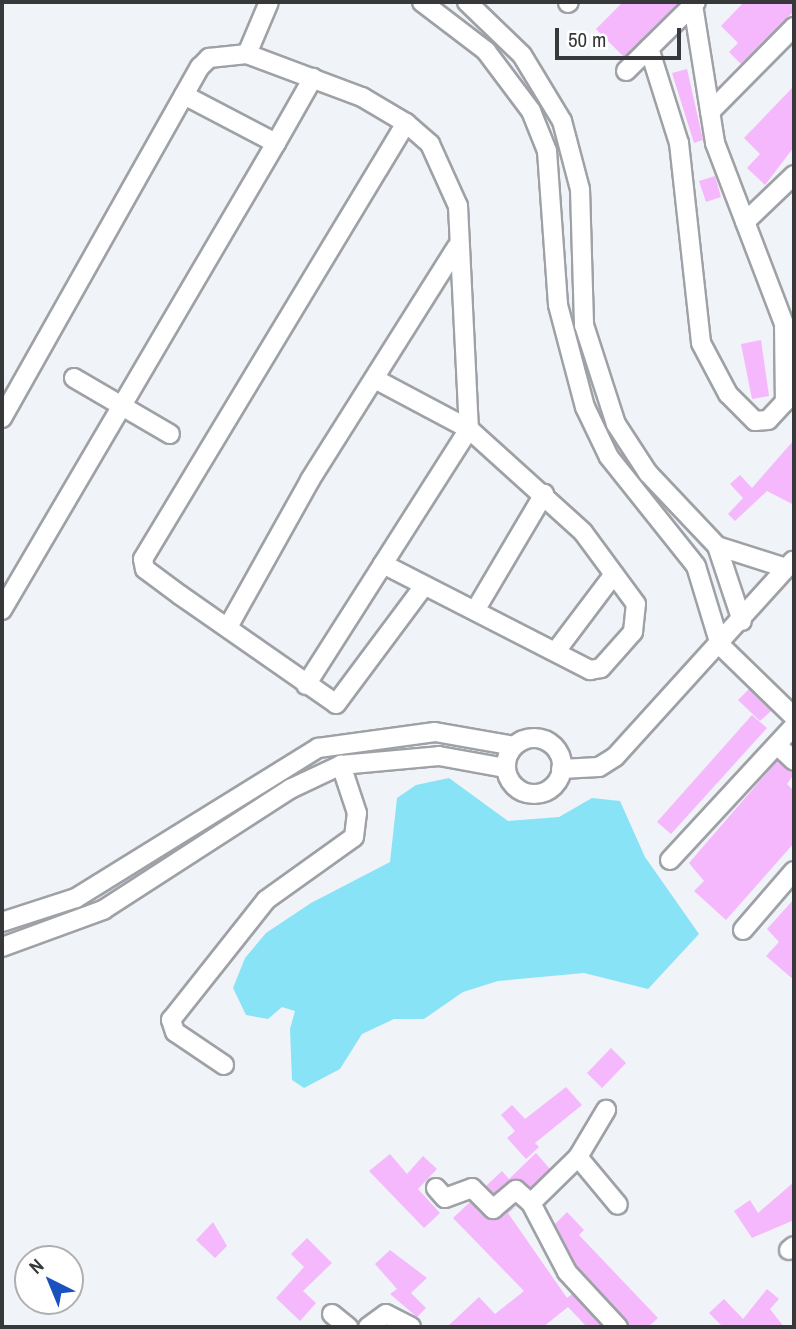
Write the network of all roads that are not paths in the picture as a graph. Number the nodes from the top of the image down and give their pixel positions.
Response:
1 (269, 2) edge
2 (422, 2) edge
3 (467, 2) edge
4 (695, 3) edge
5 (794, 27) edge
6 (649, 48) junction
7 (247, 54) junction
8 (625, 71) dead end
9 (313, 78) junction
10 (184, 95) junction
11 (710, 112) junction
12 (406, 123) junction
13 (276, 144) junction
14 (794, 175) edge
15 (745, 222) junction
16 (458, 246) junction
17 (789, 319) edge
18 (74, 378) dead end
19 (377, 380) junction
20 (790, 397) edge
21 (121, 407) junction
22 (2, 418) edge
23 (468, 429) junction
24 (170, 434) dead end
25 (544, 494) junction
26 (717, 546) junction
27 (383, 564) junction
28 (790, 564) edge
29 (614, 573) junction
30 (424, 586) junction
31 (476, 609) junction
32 (2, 610) edge
33 (742, 621) junction
34 (228, 627) junction
35 (720, 645) junction
36 (556, 651) junction
37 (306, 685) junction
38 (794, 717) edge
39 (794, 726) edge
40 (777, 745) junction
41 (514, 746) junction
42 (794, 761) edge
43 (341, 765) junction
44 (506, 768) junction
45 (561, 769) junction
46 (670, 860) dead end
47 (794, 872) edge
48 (2, 922) edge
49 (743, 930) dead end
50 (2, 947) edge
51 (224, 1065) dead end
52 (606, 1110) dead end
53 (578, 1157) junction
54 (436, 1188) dead end
55 (531, 1203) junction
56 (618, 1205) dead end
57 (332, 1314) dead end
58 (348, 1327) edge
59 (368, 1327) edge
60 (411, 1327) edge
61 (618, 1327) edge

1 - 7 street
2 - 35 street
3 - 26 street
4 - 6 street
4 - 11 street
5 - 11 street
6 - 8 street
6 - 20 street
7 - 9 street
7 - 10 street
9 - 12 street
9 - 13 street
10 - 13 street
10 - 22 street
11 - 15 street
12 - 16 street
12 - 34 street
13 - 21 street
14 - 15 street
15 - 17 street
16 - 19 street
16 - 23 street
17 - 20 street
18 - 21 street
19 - 23 street
19 - 34 street
21 - 24 street
21 - 32 street
23 - 25 street
23 - 27 street
25 - 29 street
25 - 31 street
26 - 28 street
26 - 33 street
27 - 30 street
27 - 37 street
28 - 33 street
29 - 36 street
29 - 36 street
30 - 31 street
30 - 37 street
31 - 36 street
33 - 35 street
34 - 37 street
35 - 38 street
35 - 45 street
39 - 40 street
40 - 42 street
40 - 46 street
41 - 44 street
41 - 45 street
41 - 48 street
43 - 44 street
43 - 50 street
43 - 51 street
44 - 45 street
47 - 49 street
52 - 53 street
53 - 55 street
53 - 56 street
54 - 55 street
55 - 61 street
57 - 58 street
59 - 60 street

